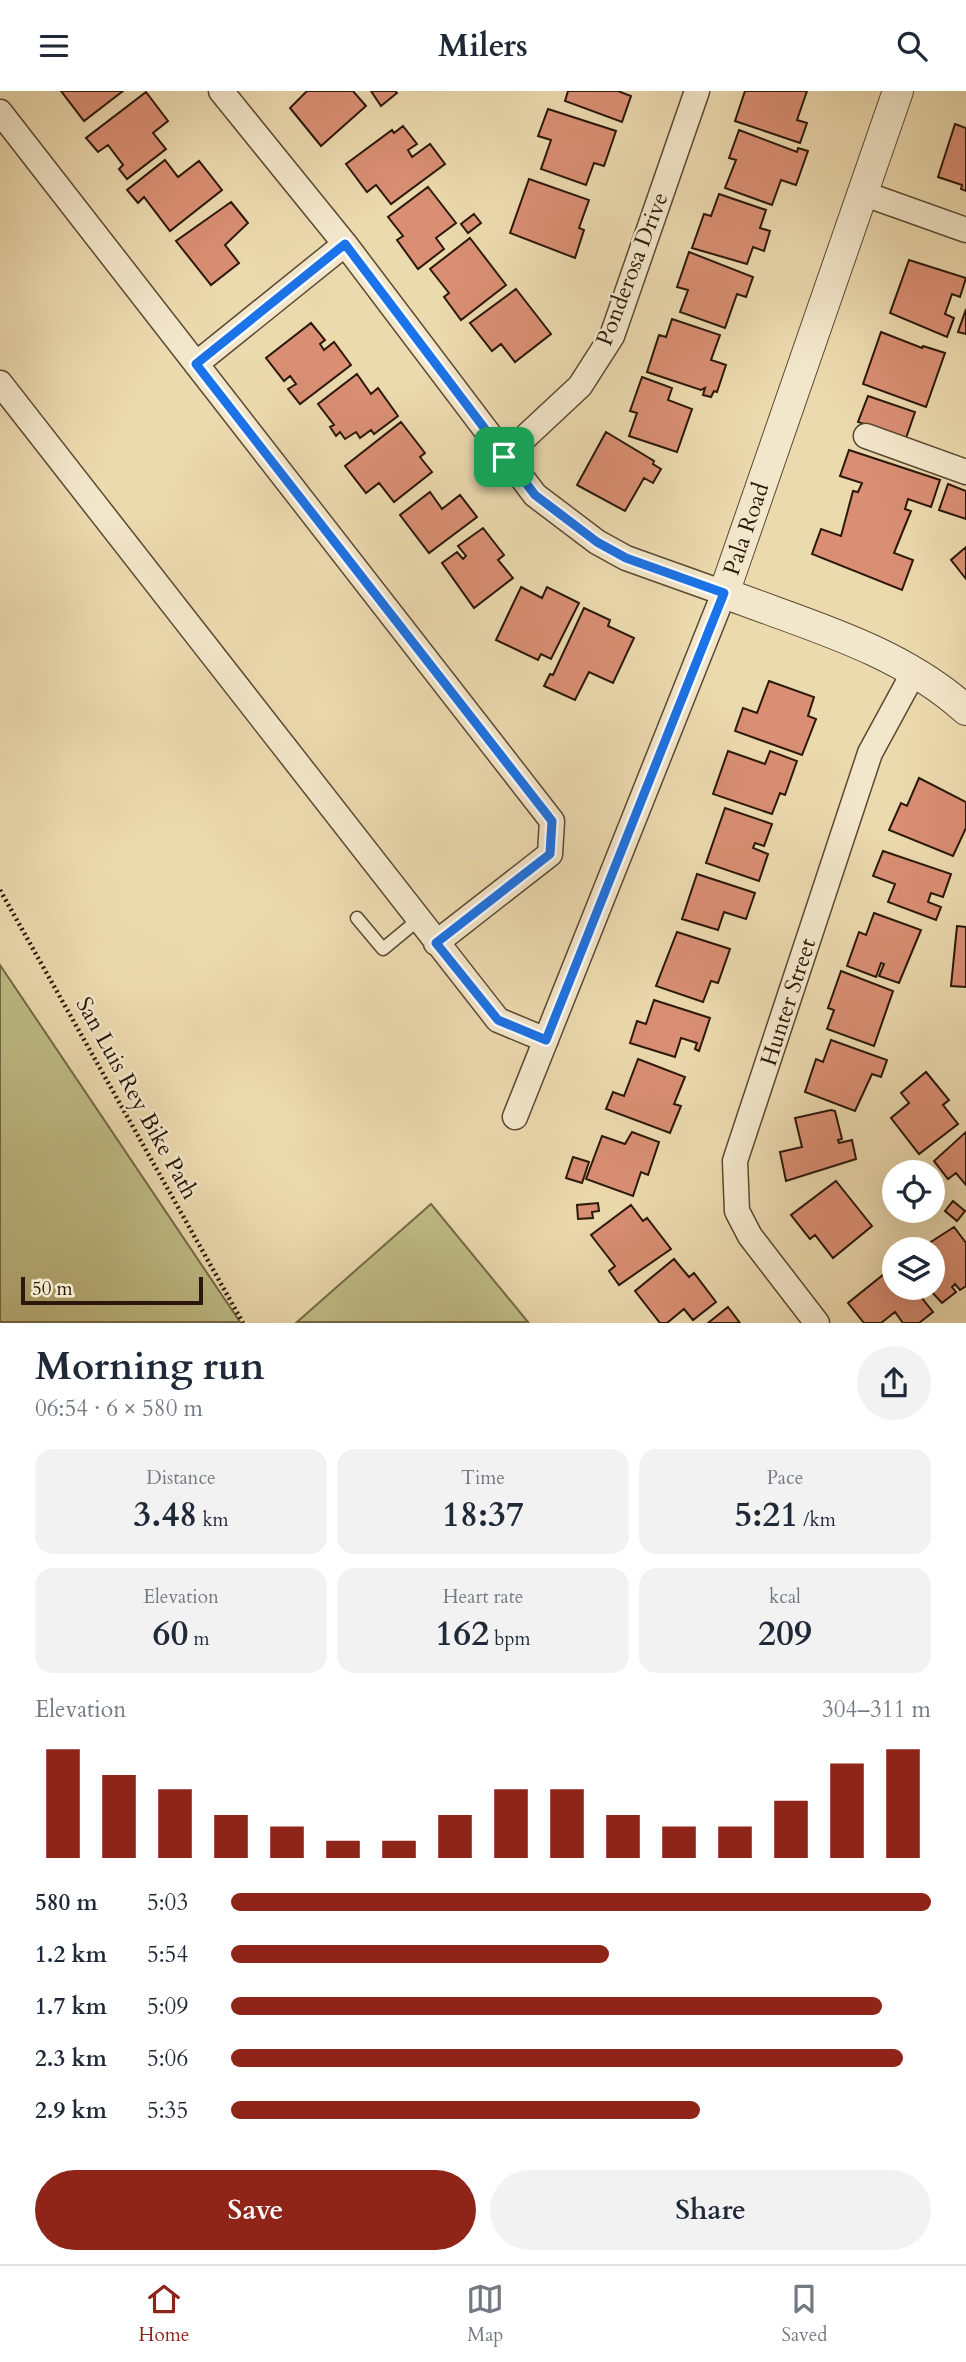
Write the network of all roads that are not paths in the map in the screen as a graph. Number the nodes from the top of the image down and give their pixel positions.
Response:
1 (221, 91) edge
2 (697, 91) edge
3 (898, 91) edge
4 (0, 112) edge
5 (862, 193) junction
6 (966, 230) edge
7 (345, 244) junction
8 (196, 364) junction
9 (0, 383) edge
10 (866, 436) dead end
11 (504, 457) junction
12 (966, 470) edge
13 (724, 593) junction
14 (915, 672) junction
15 (966, 711) edge
16 (358, 918) dead end
17 (418, 921) junction
18 (436, 943) junction
19 (546, 1040) junction
20 (515, 1117) dead end
21 (817, 1322) edge

1 - 7 street
2 - 11 street, Ponderosa Drive
3 - 5 street, Pala Road
4 - 8 street
5 - 6 street
5 - 13 street, Pala Road
7 - 8 street
7 - 11 street
8 - 18 street
9 - 17 street
10 - 12 street
11 - 13 street
13 - 14 street
13 - 19 street, Pala Road
14 - 15 street
14 - 21 street, Hunter Street
16 - 17 lane
17 - 18 street
18 - 19 street
19 - 20 street, Pala Road

